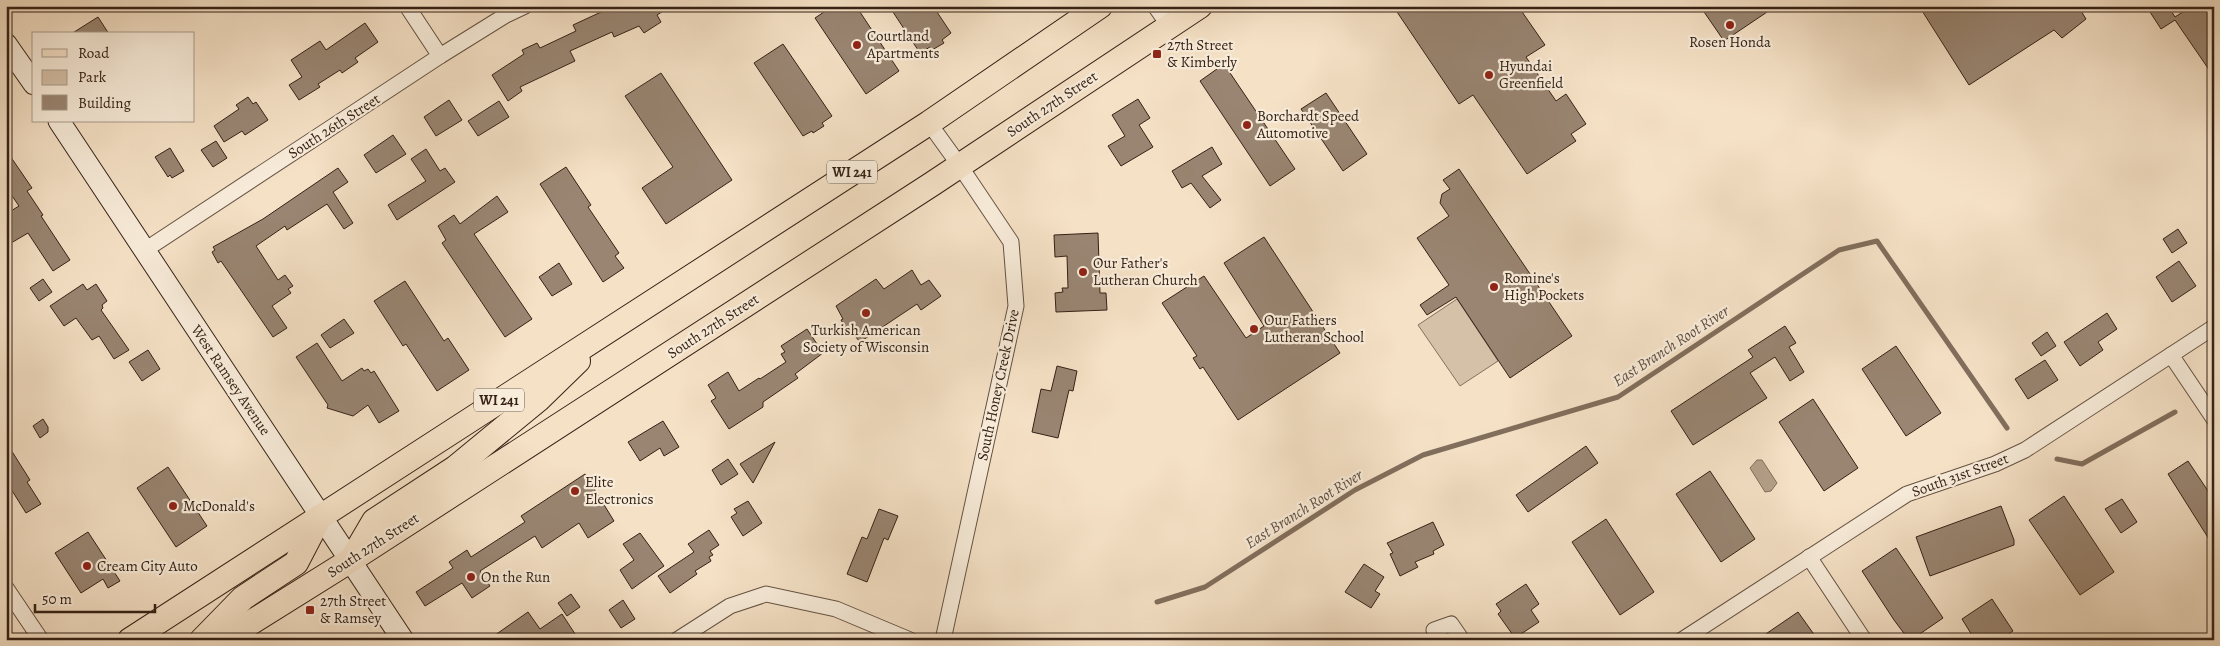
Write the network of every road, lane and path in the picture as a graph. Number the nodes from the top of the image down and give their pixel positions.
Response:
1 (407, 6) edge
2 (525, 6) edge
3 (1100, 6) edge
4 (1156, 6) edge
5 (1200, 6) edge
6 (1169, 26) junction
7 (6, 44) edge
8 (440, 56) junction
9 (32, 81) edge
10 (59, 122) edge
11 (929, 122) junction
12 (960, 166) junction
13 (145, 250) junction
14 (620, 322) junction
15 (2214, 327) edge
16 (2171, 355) junction
17 (2214, 419) edge
18 (321, 515) junction
19 (1809, 557) junction
20 (351, 560) junction
21 (6, 588) edge
22 (1434, 630) dead end
23 (906, 639) edge
24 (41, 640) edge
25 (130, 640) edge
26 (202, 640) edge
27 (223, 640) edge
28 (403, 640) edge
29 (677, 640) edge
30 (943, 640) edge
31 (1462, 640) edge
32 (1682, 640) edge
33 (1864, 640) edge

1 - 8 street
2 - 8 street, South 26th Street
3 - 11 main road, WI 241
4 - 6 street
5 - 6 main road, South 27th Street
6 - 12 main road, South 27th Street
7 - 9 street
8 - 13 street, South 26th Street
10 - 13 street, West Ramsey Avenue
11 - 12 street, South Honey Creek Drive
11 - 14 main road, WI 241
12 - 20 main road, South 27th Street
12 - 30 street, South Honey Creek Drive
13 - 18 street, West Ramsey Avenue
14 - 18 main road, WI 241
14 - 20 main road
15 - 16 street, South 31st Street
16 - 17 street
16 - 19 street, South 31st Street
18 - 20 street, West Ramsey Avenue
18 - 25 main road, WI 241
18 - 26 main road
19 - 32 street, South 31st Street
19 - 33 street
20 - 27 main road, South 27th Street
20 - 28 street, West Ramsey Avenue
21 - 24 street
22 - 31 street
23 - 29 street

